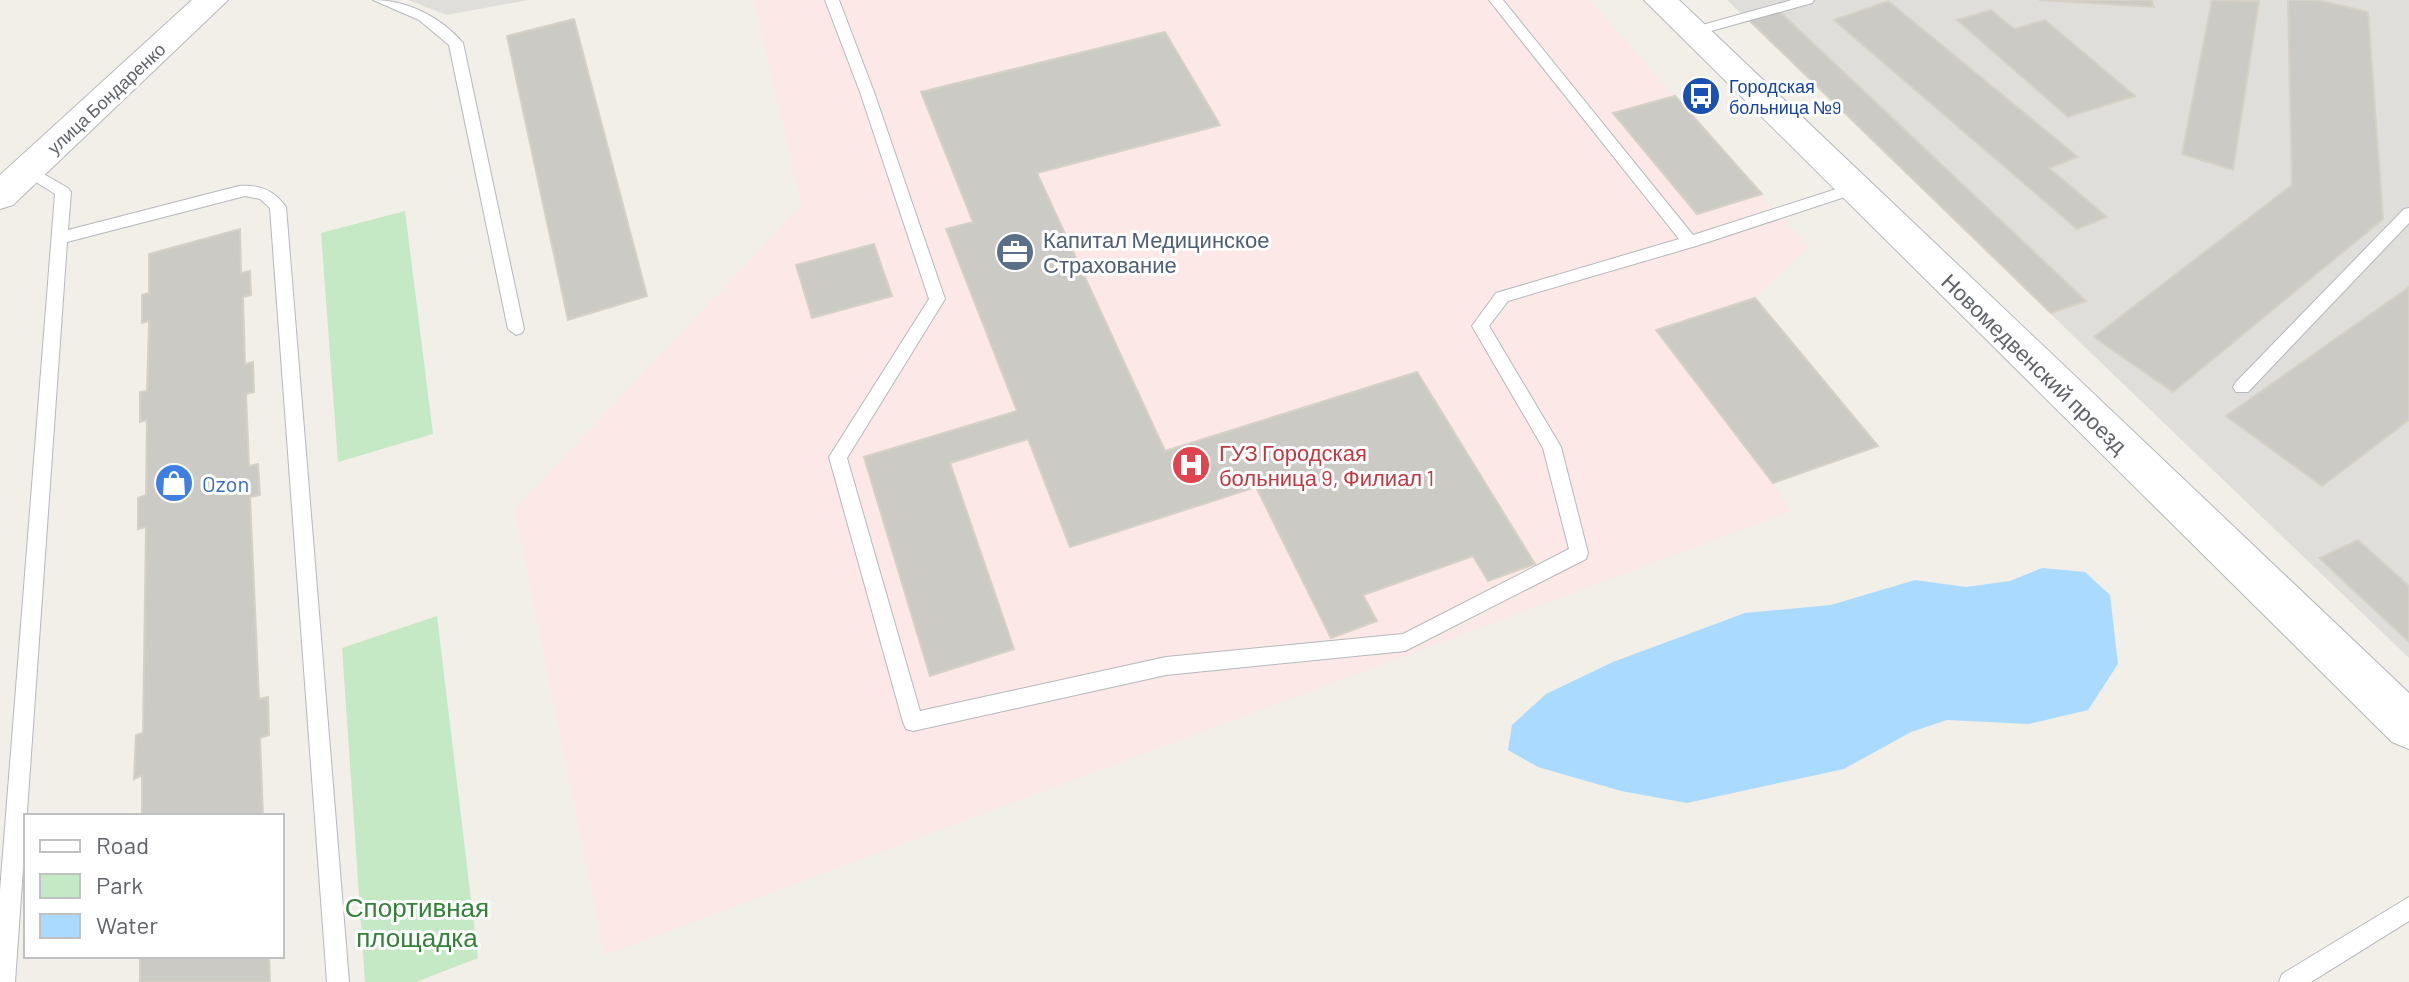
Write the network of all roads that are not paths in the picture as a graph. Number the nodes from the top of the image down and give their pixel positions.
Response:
1 (212, 0) edge
2 (380, 0) edge
3 (832, 0) edge
4 (1496, 0) edge
5 (1660, 0) edge
6 (1807, 0) edge
7 (1693, 32) junction
8 (28, 170) junction
9 (1855, 188) junction
10 (0, 196) edge
11 (2409, 213) edge
12 (60, 238) junction
13 (1690, 242) junction
14 (516, 329) dead end
15 (2242, 387) dead end
16 (2409, 726) edge
17 (2409, 908) edge
18 (4, 982) edge
19 (338, 982) edge
20 (2290, 982) edge

1 - 8 street, улица Бондаренко
2 - 14 lane
3 - 13 lane
4 - 13 lane
5 - 7 street, Новомедвенский проезд
6 - 7 lane
7 - 9 street, Новомедвенский проезд
8 - 10 street, улица Бондаренко
8 - 12 lane
9 - 13 lane
9 - 16 street, Новомедвенский проезд
11 - 15 lane
12 - 18 lane
12 - 19 lane
17 - 20 lane

